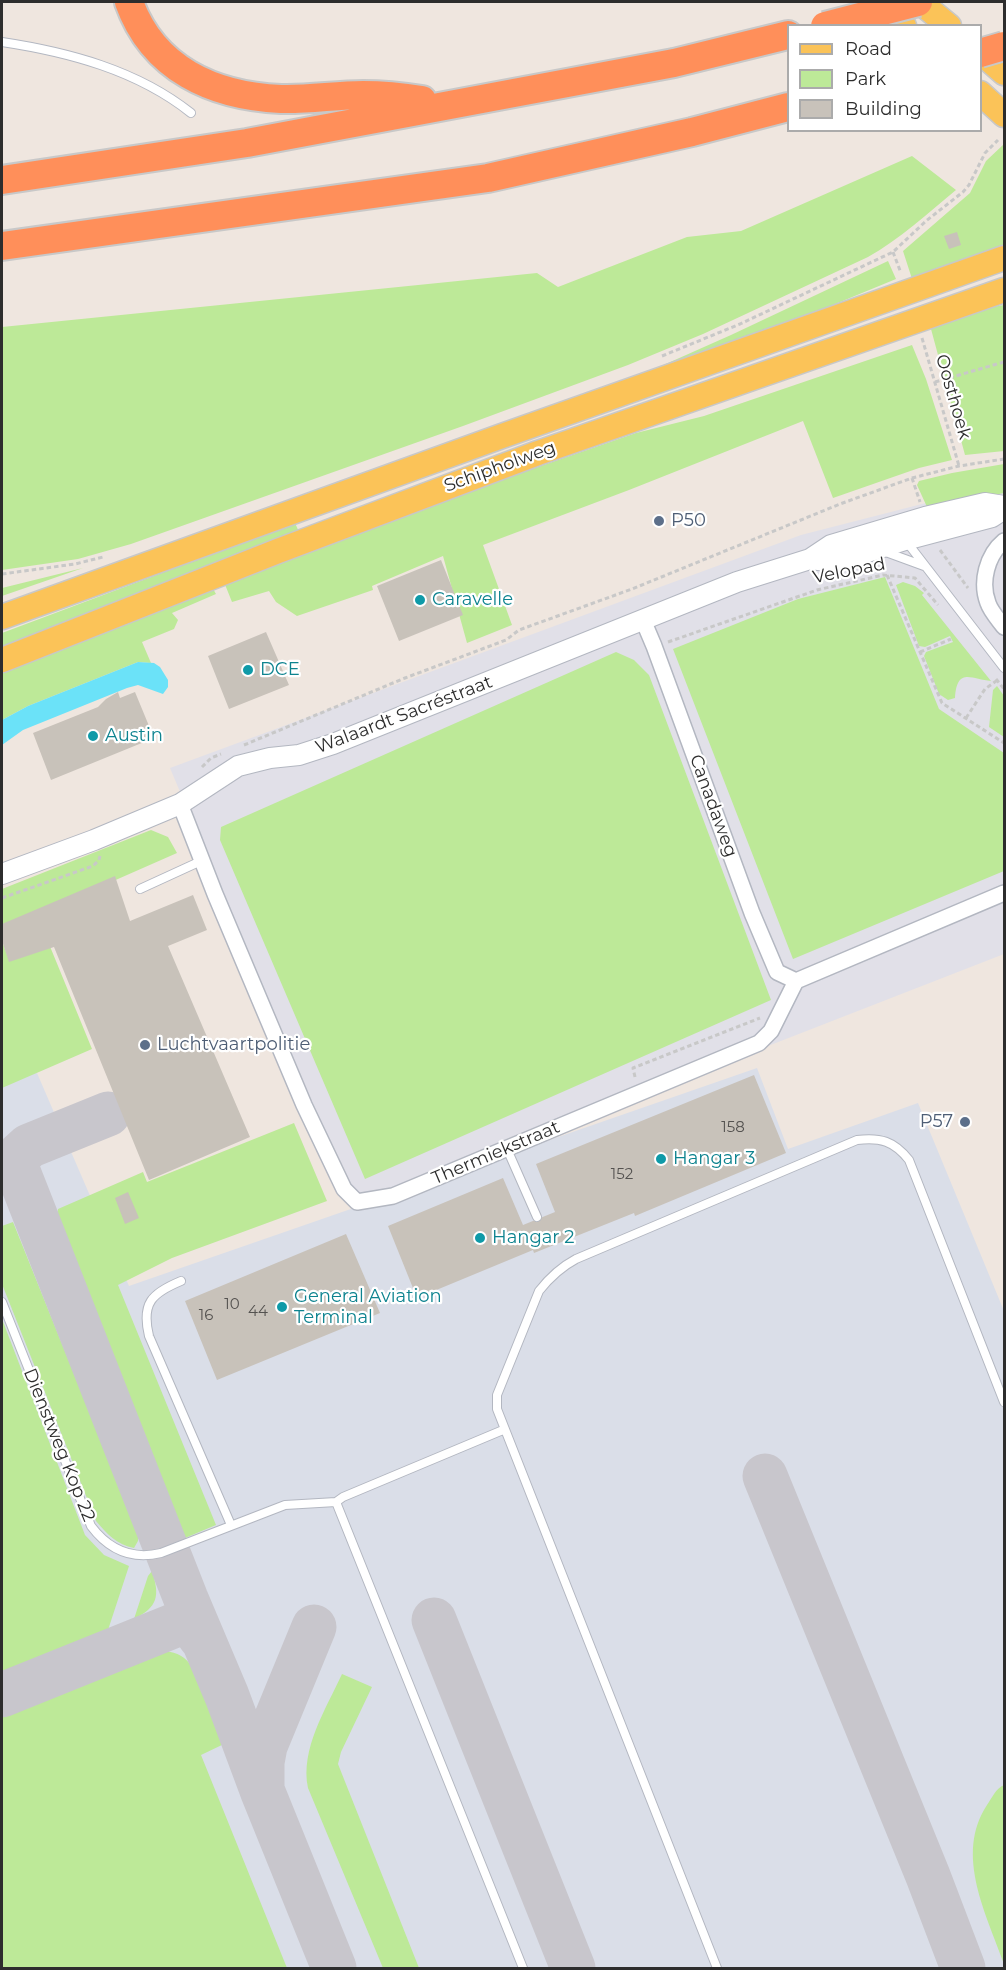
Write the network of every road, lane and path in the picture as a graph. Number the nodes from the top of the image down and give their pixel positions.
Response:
1 (129, 2) edge
2 (877, 2) edge
3 (919, 2) edge
4 (833, 24) edge
5 (902, 24) edge
6 (946, 24) edge
7 (787, 35) edge
8 (2, 42) edge
9 (1005, 46) edge
10 (982, 52) edge
11 (982, 53) edge
12 (1005, 73) edge
13 (982, 94) edge
14 (445, 104) junction
15 (787, 108) edge
16 (191, 113) dead end
17 (1005, 115) edge
18 (998, 140) dead end
19 (2, 180) edge
20 (5, 247) edge
21 (893, 252) junction
22 (1005, 258) edge
23 (901, 274) dead end
24 (1005, 290) edge
25 (921, 335) dead end
26 (652, 360) dead end
27 (1005, 362) edge
28 (935, 382) junction
29 (1005, 459) edge
30 (959, 466) junction
31 (1005, 508) edge
32 (897, 534) junction
33 (1005, 541) edge
34 (877, 549) junction
35 (104, 557) dead end
36 (810, 559) junction
37 (924, 566) junction
38 (2, 574) edge
39 (887, 575) junction
40 (942, 610) dead end
41 (2, 617) edge
42 (643, 620) junction
43 (1005, 627) edge
44 (951, 639) dead end
45 (654, 646) junction
46 (920, 652) junction
47 (2, 660) edge
48 (1005, 668) edge
49 (991, 671) dead end
50 (1005, 674) edge
51 (998, 680) junction
52 (1005, 689) edge
53 (966, 718) junction
54 (1005, 743) edge
55 (243, 745) dead end
56 (222, 754) dead end
57 (196, 772) dead end
58 (180, 804) junction
59 (201, 861) junction
60 (2, 874) edge
61 (140, 889) dead end
62 (1005, 893) edge
63 (796, 981) junction
64 (762, 1016) dead end
65 (639, 1094) junction
66 (507, 1149) junction
67 (537, 1217) dead end
68 (181, 1281) dead end
69 (2, 1302) edge
70 (1005, 1402) edge
71 (503, 1430) junction
72 (336, 1502) junction
73 (231, 1525) junction
74 (523, 1968) edge
75 (717, 1968) edge

1 - 14 highway
2 - 5 main road
3 - 4 highway, bridge
3 - 6 main road
7 - 14 highway
8 - 16 lane
9 - 10 highway, bridge
11 - 12 main road
13 - 17 main road
14 - 19 highway
15 - 20 highway
18 - 21 path
21 - 23 path
21 - 26 path
22 - 41 main road, Schipholweg
24 - 47 main road, Schipholweg
25 - 28 path, Oosthoek
27 - 28 path
28 - 30 path, Oosthoek
29 - 30 path, Walaardt Sacréstraat
30 - 55 path, Walaardt Sacréstraat
31 - 32 street
32 - 34 street, Walaardt Sacréstraat
32 - 36 street, Walaardt Sacréstraat
32 - 37 lane
33 - 43 street
34 - 36 street, Walaardt Sacréstraat
34 - 37 lane
35 - 38 path
36 - 42 street, Walaardt Sacréstraat
37 - 48 lane
39 - 40 path, Velopad
39 - 45 path, Velopad
39 - 46 path
42 - 45 street, Canadaweg
42 - 58 street, Walaardt Sacréstraat
44 - 46 path
45 - 63 street, Canadaweg
46 - 53 path
49 - 51 path
50 - 51 path
51 - 52 path
51 - 53 path
53 - 54 path
56 - 57 path
58 - 59 street, Thermiekstraat
58 - 60 street, Walaardt Sacréstraat
59 - 61 lane
59 - 66 street, Thermiekstraat
62 - 63 street
63 - 65 street, Thermiekstraat
64 - 65 path
65 - 66 street, Thermiekstraat
66 - 67 lane
68 - 73 lane
69 - 73 lane, Dienstweg Kop 22
70 - 71 lane
71 - 72 lane
71 - 75 lane
72 - 73 lane
72 - 74 lane

